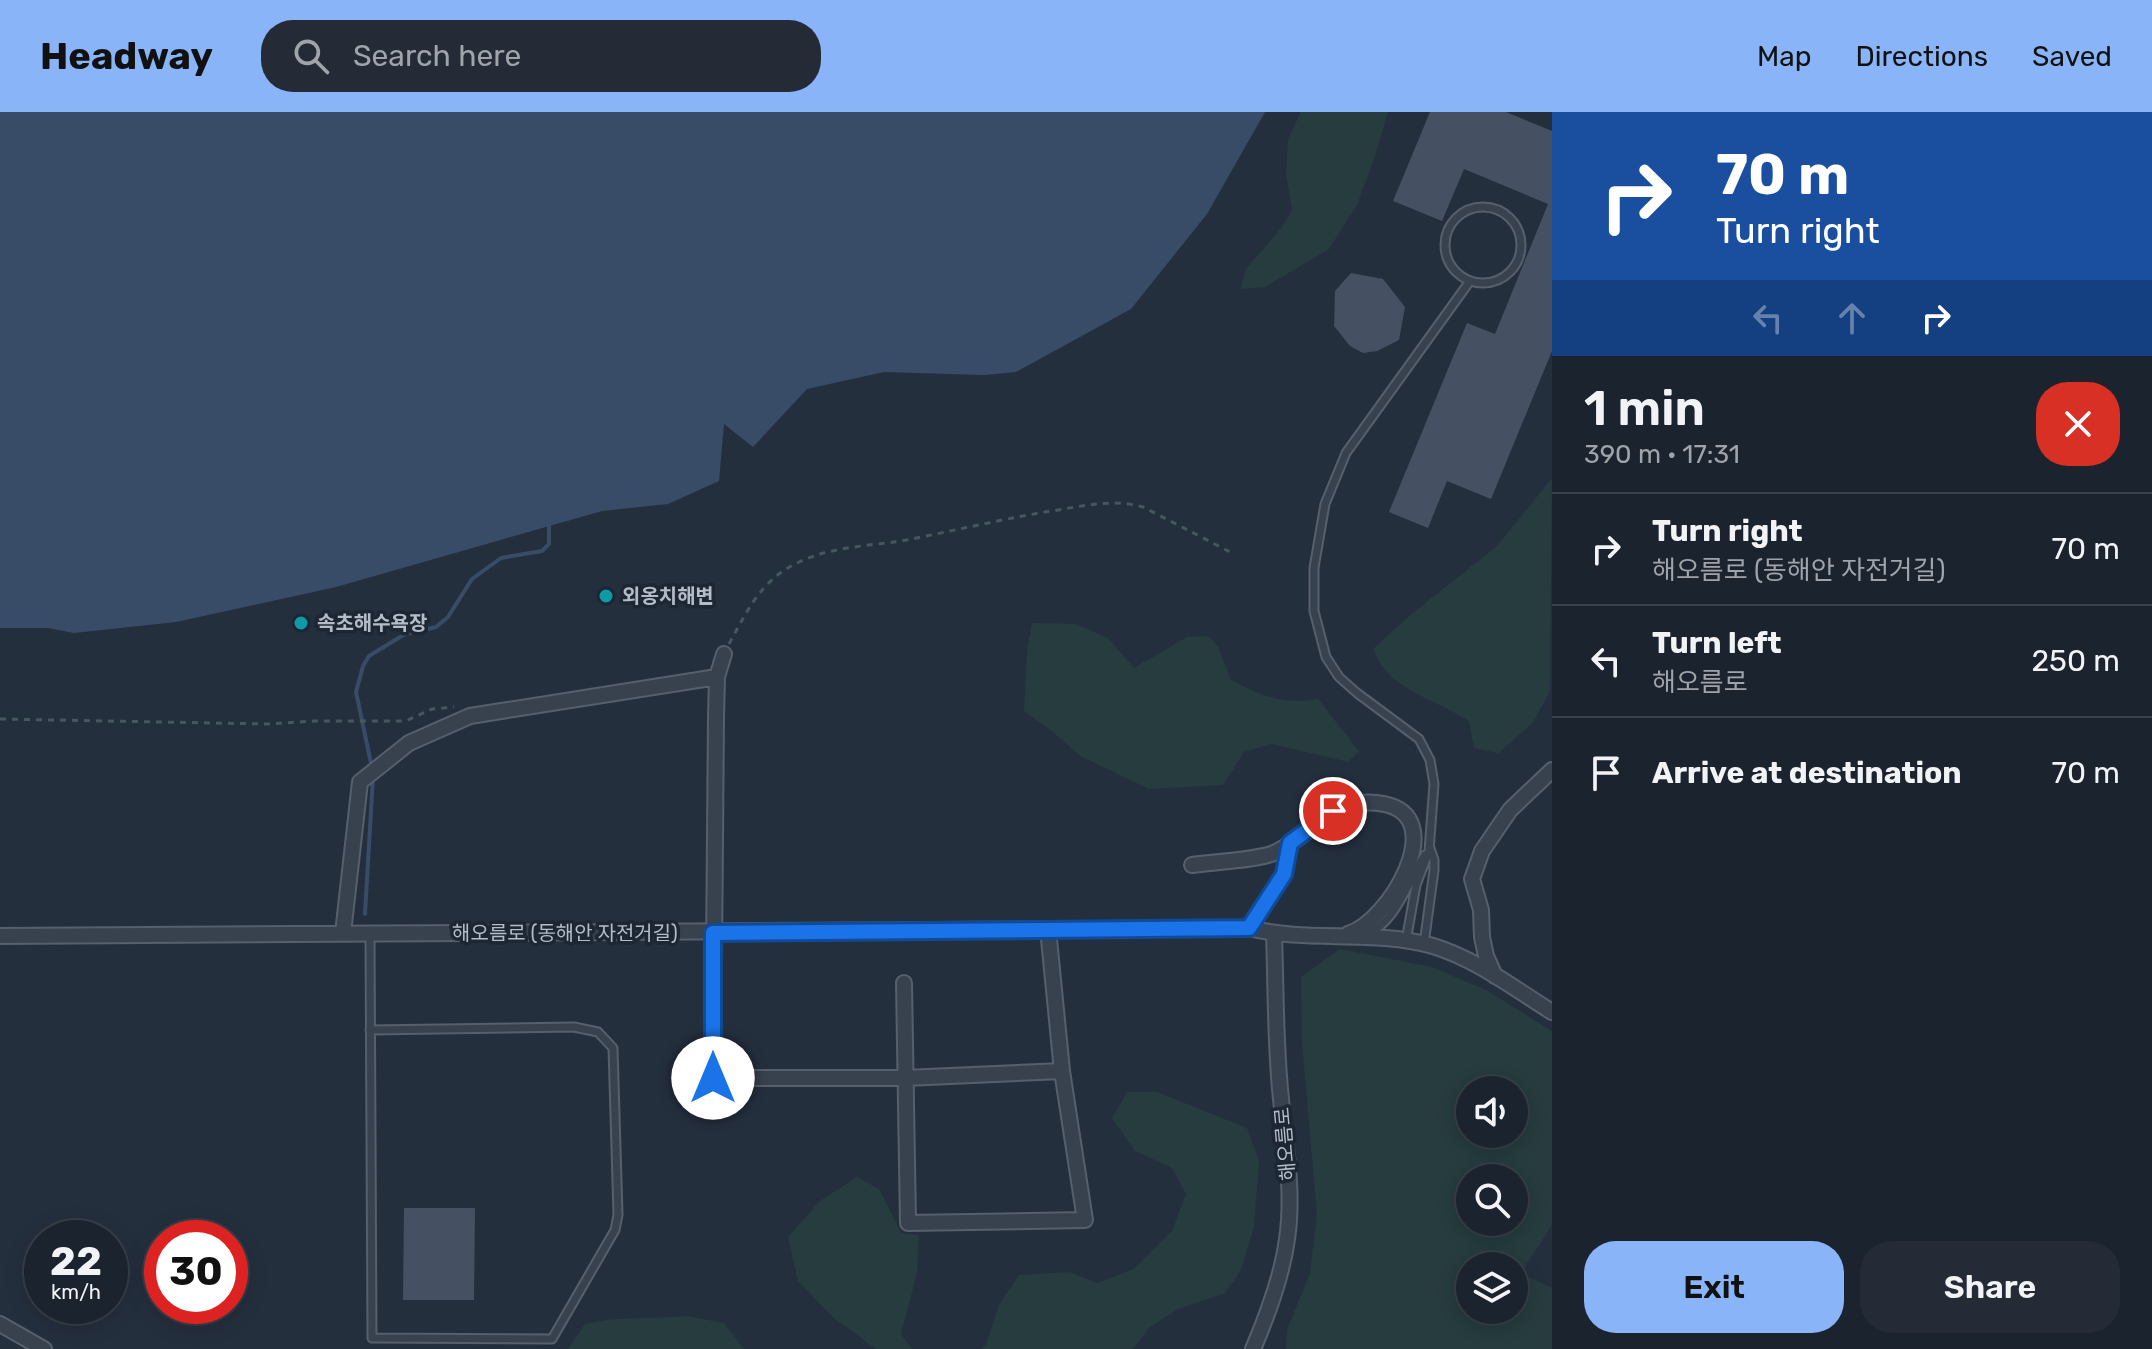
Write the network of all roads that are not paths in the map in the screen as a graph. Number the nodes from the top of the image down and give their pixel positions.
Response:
1 (1470, 281) junction
2 (724, 654) road end
3 (717, 677) junction
4 (1552, 770) edge
5 (1290, 843) junction
6 (1429, 846) junction
7 (1192, 865) dead end
8 (1249, 928) junction
9 (1048, 929) junction
10 (343, 933) junction
11 (713, 933) junction
12 (370, 934) junction
13 (1274, 934) junction
14 (0, 936) edge
15 (1350, 936) junction
16 (1406, 941) junction
17 (1424, 944) junction
18 (1495, 977) junction
19 (904, 983) dead end
20 (1552, 1012) edge
21 (370, 1030) junction
22 (1062, 1071) junction
23 (905, 1078) junction
24 (0, 1324) edge
25 (552, 1339) junction
26 (44, 1349) edge
27 (546, 1349) edge
28 (1253, 1349) edge

1 - 1 lane
1 - 6 lane
2 - 3 street
3 - 10 street
3 - 11 street
4 - 18 street
5 - 7 street
5 - 8 street
5 - 15 street
6 - 15 lane
6 - 16 lane
6 - 17 lane
8 - 9 street, 해오름로 (동해안 자전거길)
8 - 13 street, 해오름로 (동해안 자전거길)
9 - 11 street, 해오름로 (동해안 자전거길)
9 - 22 street
10 - 12 street, 해오름로 (동해안 자전거길)
10 - 14 street, 해오름로 (동해안 자전거길)
11 - 12 street, 해오름로 (동해안 자전거길)
11 - 23 street
12 - 21 lane
13 - 15 street, 해오름로 (동해안 자전거길)
13 - 28 street, 해오름로
15 - 16 street, 해오름로 (동해안 자전거길)
16 - 17 street, 해오름로 (동해안 자전거길)
17 - 18 street, 해오름로 (동해안 자전거길)
18 - 20 street, 해오름로 (동해안 자전거길)
19 - 23 street
21 - 25 lane
21 - 25 lane
22 - 23 street
22 - 23 street
24 - 26 street
25 - 27 lane

